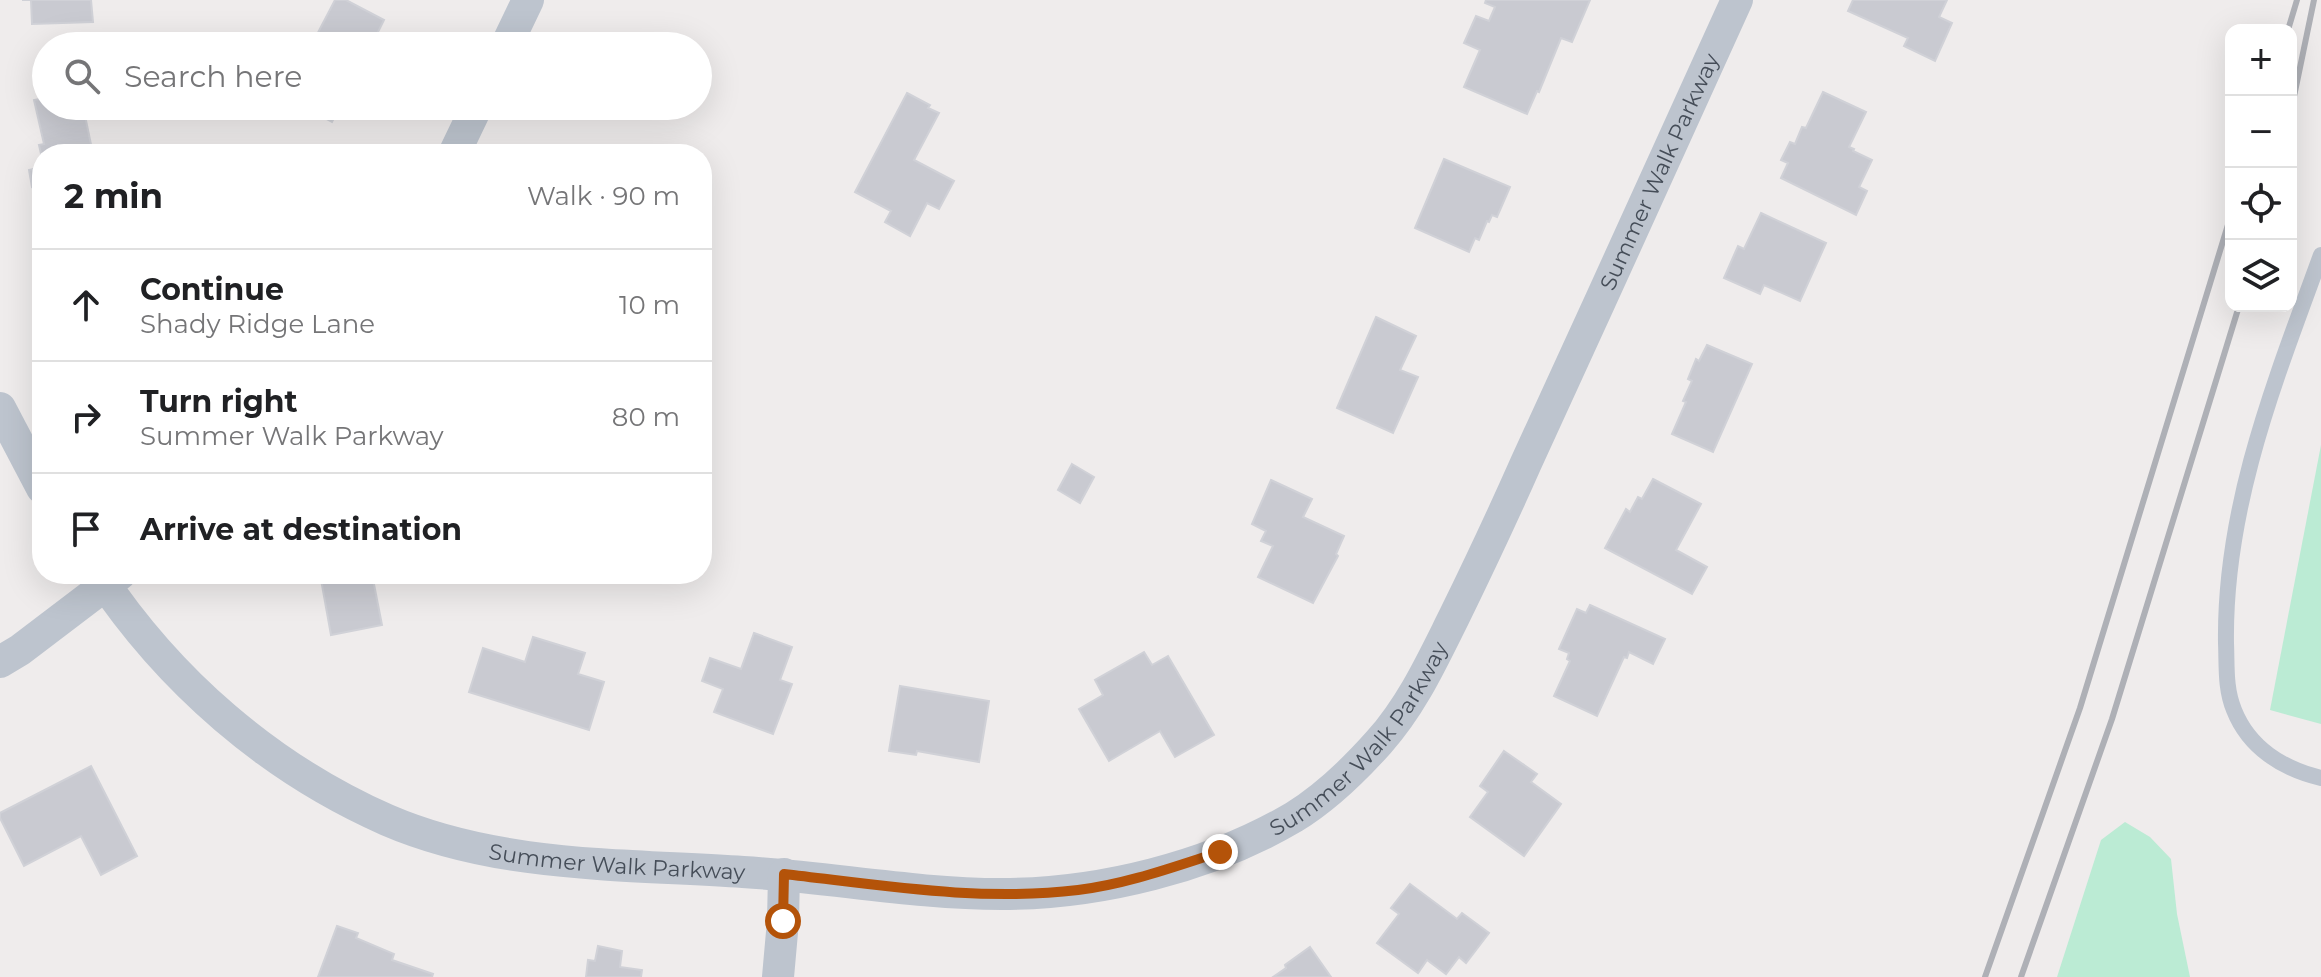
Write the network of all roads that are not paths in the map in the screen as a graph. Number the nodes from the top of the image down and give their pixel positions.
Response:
1 (528, 0) edge
2 (1737, 0) edge
3 (513, 32) edge
4 (470, 120) edge
5 (459, 144) edge
6 (2321, 255) edge
7 (0, 408) edge
8 (32, 469) edge
9 (101, 584) edge
10 (112, 584) edge
11 (0, 662) edge
12 (2321, 778) edge
13 (784, 874) junction
14 (778, 977) edge

1 - 3 street
2 - 13 street, Summer Walk Parkway
4 - 5 street
6 - 12 lane
7 - 8 street
9 - 11 street
10 - 13 street, Summer Walk Parkway
13 - 14 street

